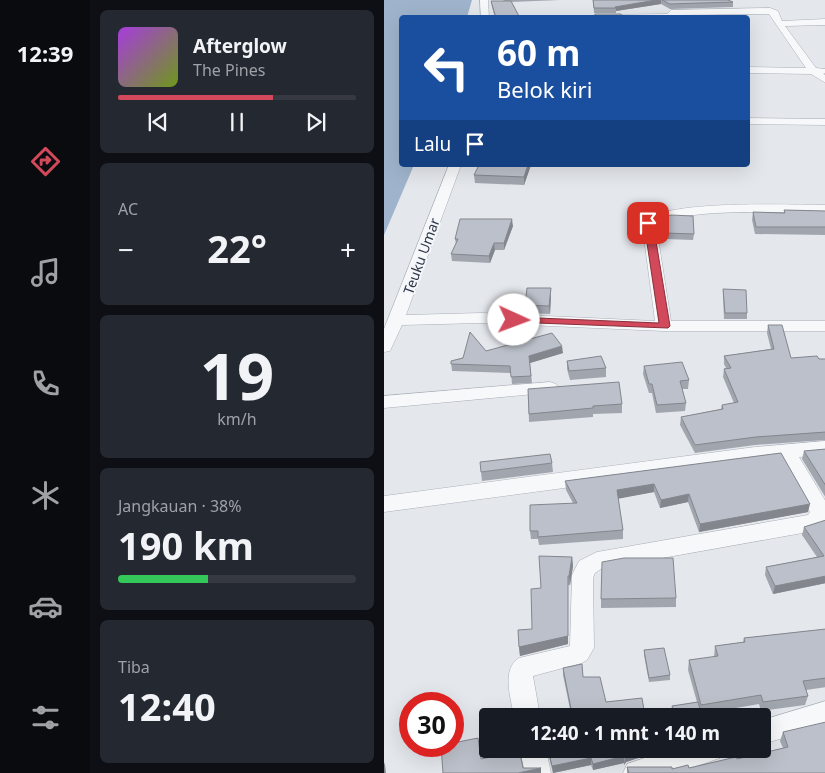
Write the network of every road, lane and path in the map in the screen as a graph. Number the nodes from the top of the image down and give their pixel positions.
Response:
1 (484, 0) edge
2 (671, 13) edge
3 (485, 15) edge
4 (640, 15) edge
5 (825, 22) edge
6 (779, 24) junction
7 (750, 70) edge
8 (813, 70) junction
9 (825, 70) edge
10 (825, 80) edge
11 (750, 121) edge
12 (825, 122) edge
13 (454, 167) edge
14 (825, 209) edge
15 (397, 320) junction
16 (664, 326) junction
17 (825, 326) edge
18 (384, 347) edge
19 (568, 387) edge
20 (384, 402) edge
21 (825, 448) edge
22 (786, 451) junction
23 (384, 504) edge
24 (526, 708) edge
25 (825, 713) edge
26 (771, 730) edge
27 (535, 758) edge
28 (683, 758) edge
29 (538, 773) edge
30 (636, 773) edge

1 - 3 street
2 - 4 street
2 - 6 street
5 - 6 street
6 - 8 street
7 - 8 street
8 - 9 street
8 - 10 street
11 - 12 street
13 - 15 street, Teuku Umar
14 - 16 street
15 - 16 street
15 - 18 street, Teuku Umar
16 - 17 street
19 - 20 street
21 - 22 street
22 - 23 street
22 - 24 street
25 - 26 street
27 - 29 street
28 - 30 street

